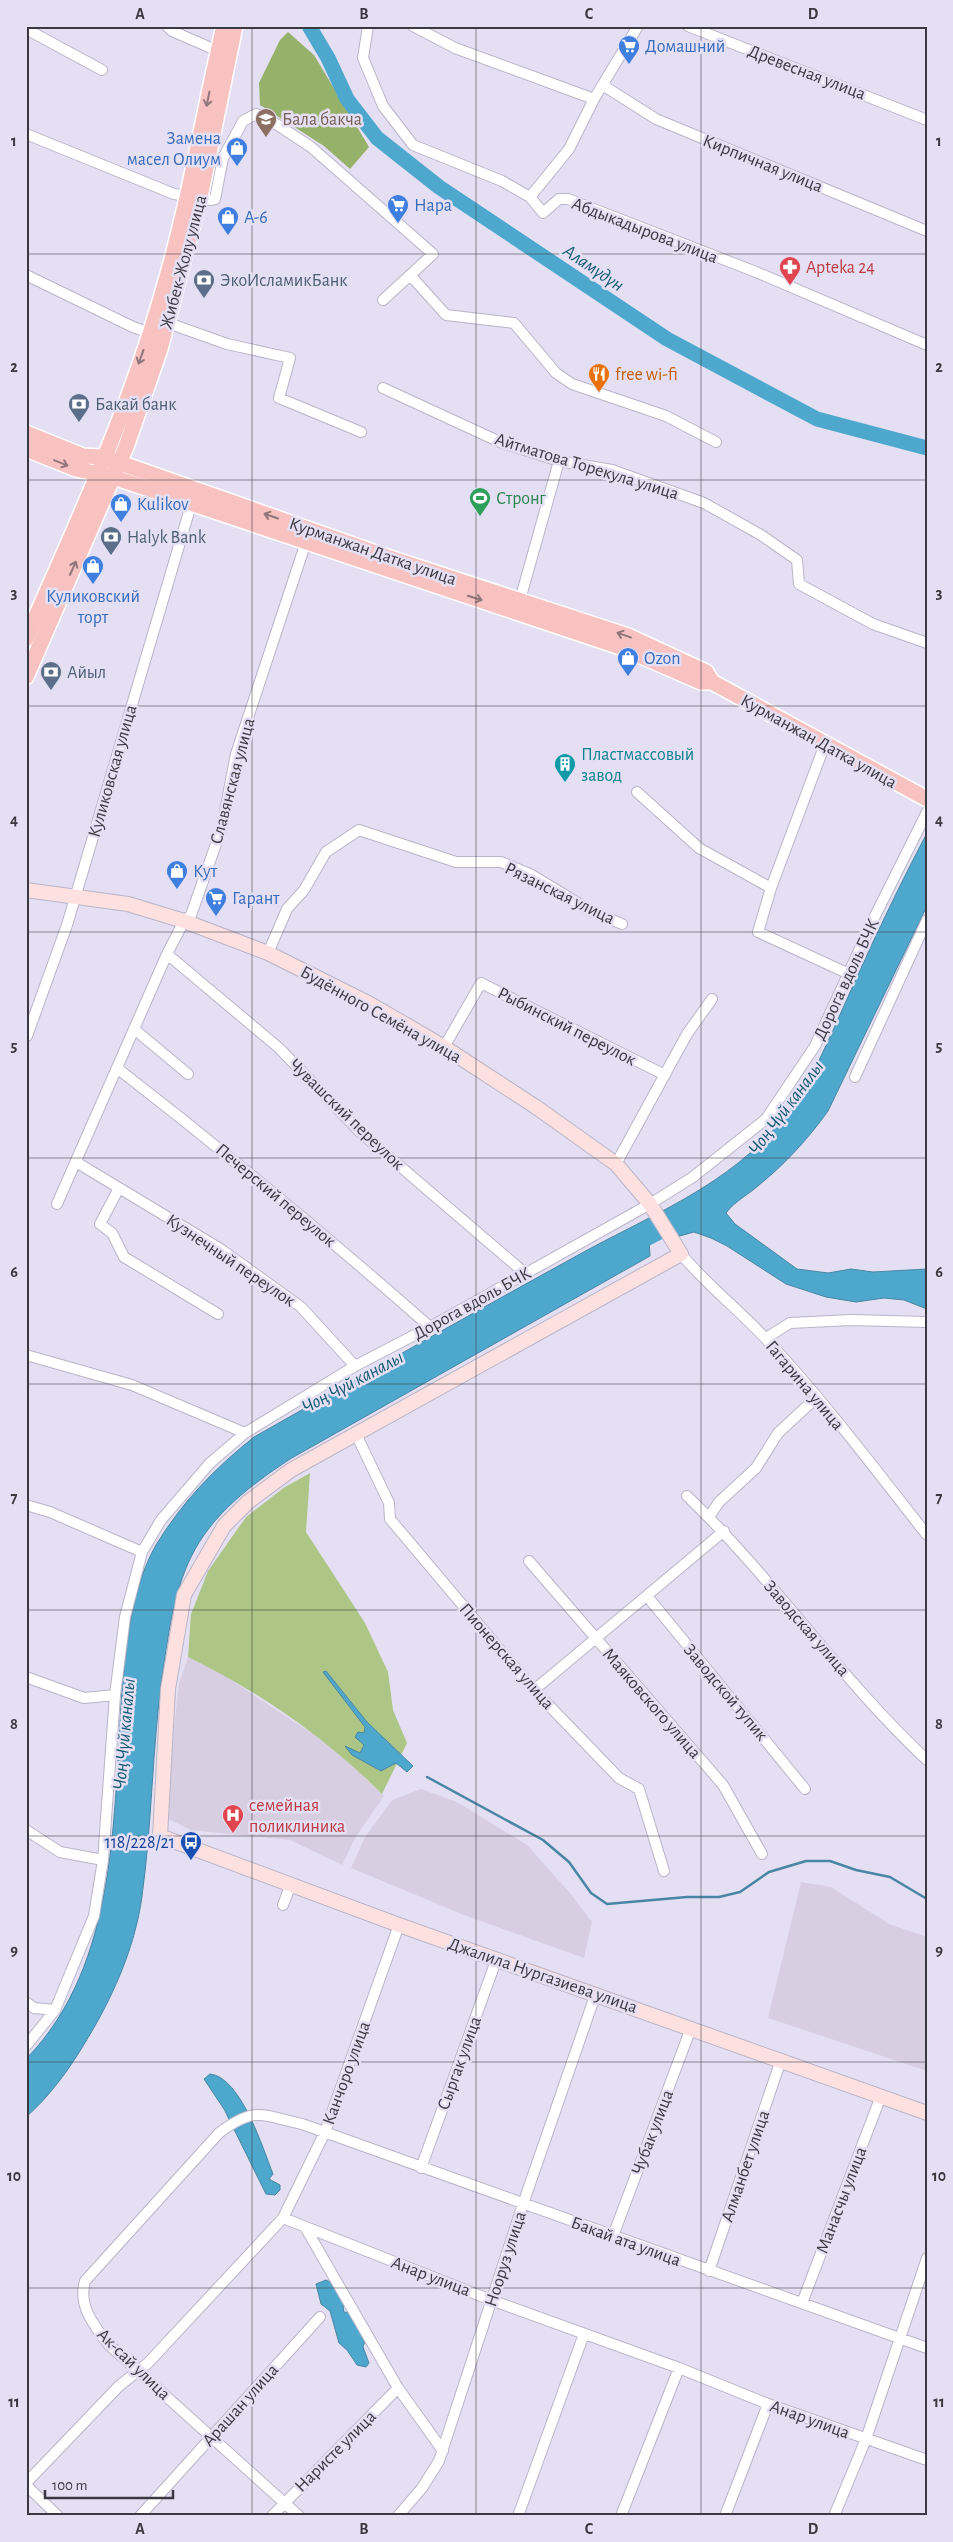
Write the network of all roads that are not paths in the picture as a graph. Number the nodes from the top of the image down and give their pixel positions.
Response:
1 (167, 26) edge
2 (224, 26) edge
3 (235, 26) edge
4 (368, 26) edge
5 (413, 26) edge
6 (638, 26) edge
7 (688, 26) edge
8 (26, 29) edge
9 (218, 51) junction
10 (102, 70) dead end
11 (604, 86) junction
12 (594, 99) junction
13 (927, 120) edge
14 (26, 134) edge
15 (216, 158) junction
16 (194, 197) junction
17 (530, 197) junction
18 (927, 231) edge
19 (26, 275) edge
20 (411, 276) junction
21 (383, 300) dead end
22 (168, 323) junction
23 (150, 332) junction
24 (927, 345) edge
25 (383, 388) dead end
26 (361, 432) dead end
27 (26, 433) edge
28 (716, 442) dead end
29 (26, 449) edge
30 (104, 457) junction
31 (559, 461) junction
32 (119, 463) junction
33 (97, 473) junction
34 (113, 478) junction
35 (191, 505) junction
36 (306, 542) junction
37 (518, 606) junction
38 (26, 639) edge
39 (927, 643) edge
40 (26, 677) edge
41 (825, 744) junction
42 (637, 792) dead end
43 (927, 799) edge
44 (927, 812) edge
45 (771, 888) junction
46 (26, 890) edge
47 (76, 896) junction
48 (927, 920) edge
49 (184, 921) junction
50 (622, 924) dead end
51 (268, 953) junction
52 (167, 954) junction
53 (849, 974) junction
54 (712, 999) dead end
55 (134, 1029) junction
56 (27, 1036) edge
57 (444, 1046) junction
58 (117, 1068) junction
59 (188, 1074) dead end
60 (665, 1075) junction
61 (855, 1078) dead end
62 (76, 1162) junction
63 (616, 1164) junction
64 (119, 1188) junction
65 (57, 1204) dead end
66 (652, 1207) junction
67 (678, 1249) junction
68 (526, 1274) junction
69 (218, 1314) dead end
70 (927, 1322) edge
71 (430, 1327) junction
72 (766, 1338) junction
73 (26, 1355) edge
74 (355, 1366) junction
75 (817, 1397) junction
76 (245, 1433) junction
77 (356, 1434) junction
78 (687, 1496) dead end
79 (26, 1505) edge
80 (709, 1517) junction
81 (724, 1531) junction
82 (927, 1535) edge
83 (142, 1552) junction
84 (529, 1561) dead end
85 (647, 1596) junction
86 (597, 1638) junction
87 (26, 1677) edge
88 (534, 1690) junction
89 (115, 1695) junction
90 (927, 1760) edge
91 (805, 1789) dead end
92 (26, 1830) edge
93 (762, 1854) dead end
94 (102, 1860) junction
95 (664, 1871) dead end
96 (291, 1884) junction
97 (283, 1905) dead end
98 (399, 1924) junction
99 (497, 1958) junction
100 (596, 1993) junction
101 (26, 2002) edge
102 (55, 2010) junction
103 (692, 2028) junction
104 (26, 2046) edge
105 (781, 2060) junction
106 (881, 2096) junction
107 (927, 2113) edge
108 (325, 2132) junction
109 (421, 2168) junction
110 (522, 2204) junction
111 (283, 2218) junction
112 (305, 2227) junction
113 (613, 2236) junction
114 (927, 2258) edge
115 (709, 2271) junction
116 (492, 2300) junction
117 (802, 2303) junction
118 (320, 2317) dead end
119 (584, 2334) junction
120 (898, 2338) junction
121 (927, 2348) edge
122 (679, 2368) junction
123 (138, 2370) junction
124 (398, 2388) junction
125 (768, 2404) junction
126 (212, 2436) junction
127 (866, 2438) junction
128 (443, 2451) junction
129 (927, 2460) edge
130 (26, 2484) edge
131 (284, 2502) junction
132 (58, 2516) edge
133 (140, 2516) edge
134 (272, 2516) edge
135 (299, 2516) edge
136 (398, 2516) edge
137 (518, 2516) edge
138 (622, 2516) edge
139 (725, 2516) edge
140 (834, 2516) edge

1 - 9 street
2 - 9 main road, Жибек-Жолу улица
3 - 15 main road, Жибек-Жолу улица
4 - 17 street, Абдыкадырова улица
5 - 12 street
6 - 11 street
7 - 13 street, Древесная улица
8 - 10 street
9 -> 16 main road, Жибек-Жолу улица
11 - 12 street
11 - 18 street, Кирпичная улица
12 - 17 street
14 - 16 street
15 - 16 main road, Жибек-Жолу улица
15 - 20 street
16 - 22 main road, Жибек-Жолу улица
16 - 23 main road, Жибек-Жолу улица
17 - 24 street, Абдыкадырова улица
19 - 23 street
20 - 21 street
20 - 28 street
22 - 26 street
22 - 32 main road, Жибек-Жолу улица
23 -> 30 main road, Жибек-Жолу улица
25 - 31 street, Айтматова Торекула улица
27 - 30 main road, Курманжан Датка улица
29 -> 33 main road, Курманжан Датка улица
30 - 32 main road, Курманжан Датка улица
30 - 33 main road, Жибек-Жолу улица
31 - 37 street
31 - 39 street, Айтматова Торекула улица
32 - 34 main road, Жибек-Жолу улица
37 -> 32 main road, Курманжан Датка улица
33 - 34 main road, Курманжан Датка улица
33 - 38 main road, Жибек-Жолу улица
34 - 35 main road, Курманжан Датка улица
40 -> 34 main road, Жибек-Жолу улица
35 - 36 main road, Курманжан Датка улица
35 - 47 street, Куликовская улица
36 -> 37 main road, Курманжан Датка улица
36 - 49 street, Славянская улица
37 - 41 main road, Курманжан Датка улица
41 - 43 main road, Курманжан Датка улица
41 - 45 street
42 - 45 street
44 - 53 street, Дорога вдоль БЧК
45 - 53 street
46 - 47 street, Будённого Семёна улица
47 - 49 street, Будённого Семёна улица
47 - 56 street, Куликовская улица
48 - 61 street
49 - 51 street, Будённого Семёна улица
49 - 52 street, Славянская улица
50 - 51 street, Рязанская улица
51 - 57 street, Будённого Семёна улица
52 - 55 street, Славянская улица
52 - 68 street, Чувашский переулок
53 - 66 street, Дорога вдоль БЧК
54 - 60 street
55 - 58 street, Славянская улица
55 - 59 street
57 - 60 street, Рыбинский переулок
57 - 63 street, Будённого Семёна улица
58 - 62 street, Славянская улица
58 - 71 street, Печерский переулок
60 - 63 street
62 - 64 street, Кузнечный переулок
62 - 65 street, Славянская улица
63 - 66 street, Будённого Семёна улица
64 - 69 street
64 - 74 street, Кузнечный переулок
66 - 67 street, Будённого Семёна улица
66 - 68 street, Дорога вдоль БЧК
67 - 72 street, Гагарина улица
67 - 77 street
68 - 71 street, Дорога вдоль БЧК
70 - 72 street
71 - 74 street, Дорога вдоль БЧК
72 - 75 street, Гагарина улица
73 - 76 street
74 - 76 street, Дорога вдоль БЧК
75 - 80 street
75 - 82 street, Гагарина улица
76 - 83 street, Дорога вдоль БЧК
77 - 88 street, Пионерская улица
77 - 96 street, Джалила Нургазиева улица
78 - 80 street, Заводская улица
79 - 83 street
80 - 81 street, Заводская улица
81 - 85 street
81 - 90 street, Заводская улица
83 - 89 street, Дорога вдоль БЧК
84 - 86 street, Маяковского улица
85 - 86 street
85 - 91 street, Заводской тупик
86 - 88 street
86 - 93 street, Маяковского улица
87 - 89 street
88 - 95 street, Пионерская улица
89 - 94 street, Дорога вдоль БЧК
92 - 94 street
94 - 102 street, Дорога вдоль БЧК
96 - 97 street
96 - 98 street, Джалила Нургазиева улица
98 - 99 street, Джалила Нургазиева улица
98 - 108 street, Канчоро улица
99 - 100 street, Джалила Нургазиева улица
99 - 109 street, Сыргак улица
100 - 103 street, Джалила Нургазиева улица
100 - 110 street, Нооруз улица
101 - 102 street
102 - 104 street, Дорога вдоль БЧК
103 - 105 street, Джалила Нургазиева улица
103 - 113 street, Чубак улица
105 - 106 street, Джалила Нургазиева улица
105 - 115 street, Алманбет улица
106 - 107 street, Джалила Нургазиева улица
106 - 117 street, Манасчы улица
108 - 109 street, Бакай ата улица
108 - 111 street, Канчоро улица
108 - 123 street, Ак-сай улица
109 - 110 street, Бакай ата улица
110 - 113 street, Бакай ата улица
110 - 116 street, Нооруз улица
111 - 112 street, Анар улица
111 - 123 street
112 - 116 street, Анар улица
112 - 124 street
113 - 115 street, Бакай ата улица
114 - 120 street
115 - 117 street, Бакай ата улица
116 - 119 street, Анар улица
116 - 128 street, Нооруз улица
117 - 120 street, Бакай ата улица
118 - 126 street, Арашан улица
119 - 122 street, Анар улица
119 - 137 street
120 - 121 street, Бакай ата улица
120 - 127 street
122 - 125 street, Анар улица
122 - 138 street
123 - 126 street, Ак-сай улица
123 - 130 street
124 - 128 street
124 - 131 street, Наристе улица
125 - 127 street, Анар улица
125 - 139 street
126 - 131 street, Ак-сай улица
126 - 133 street, Арашан улица
127 - 129 street, Анар улица
127 - 140 street
128 - 136 street, Нооруз улица
130 - 132 street
131 - 134 street, Наристе улица
131 - 135 street, Ак-сай улица

